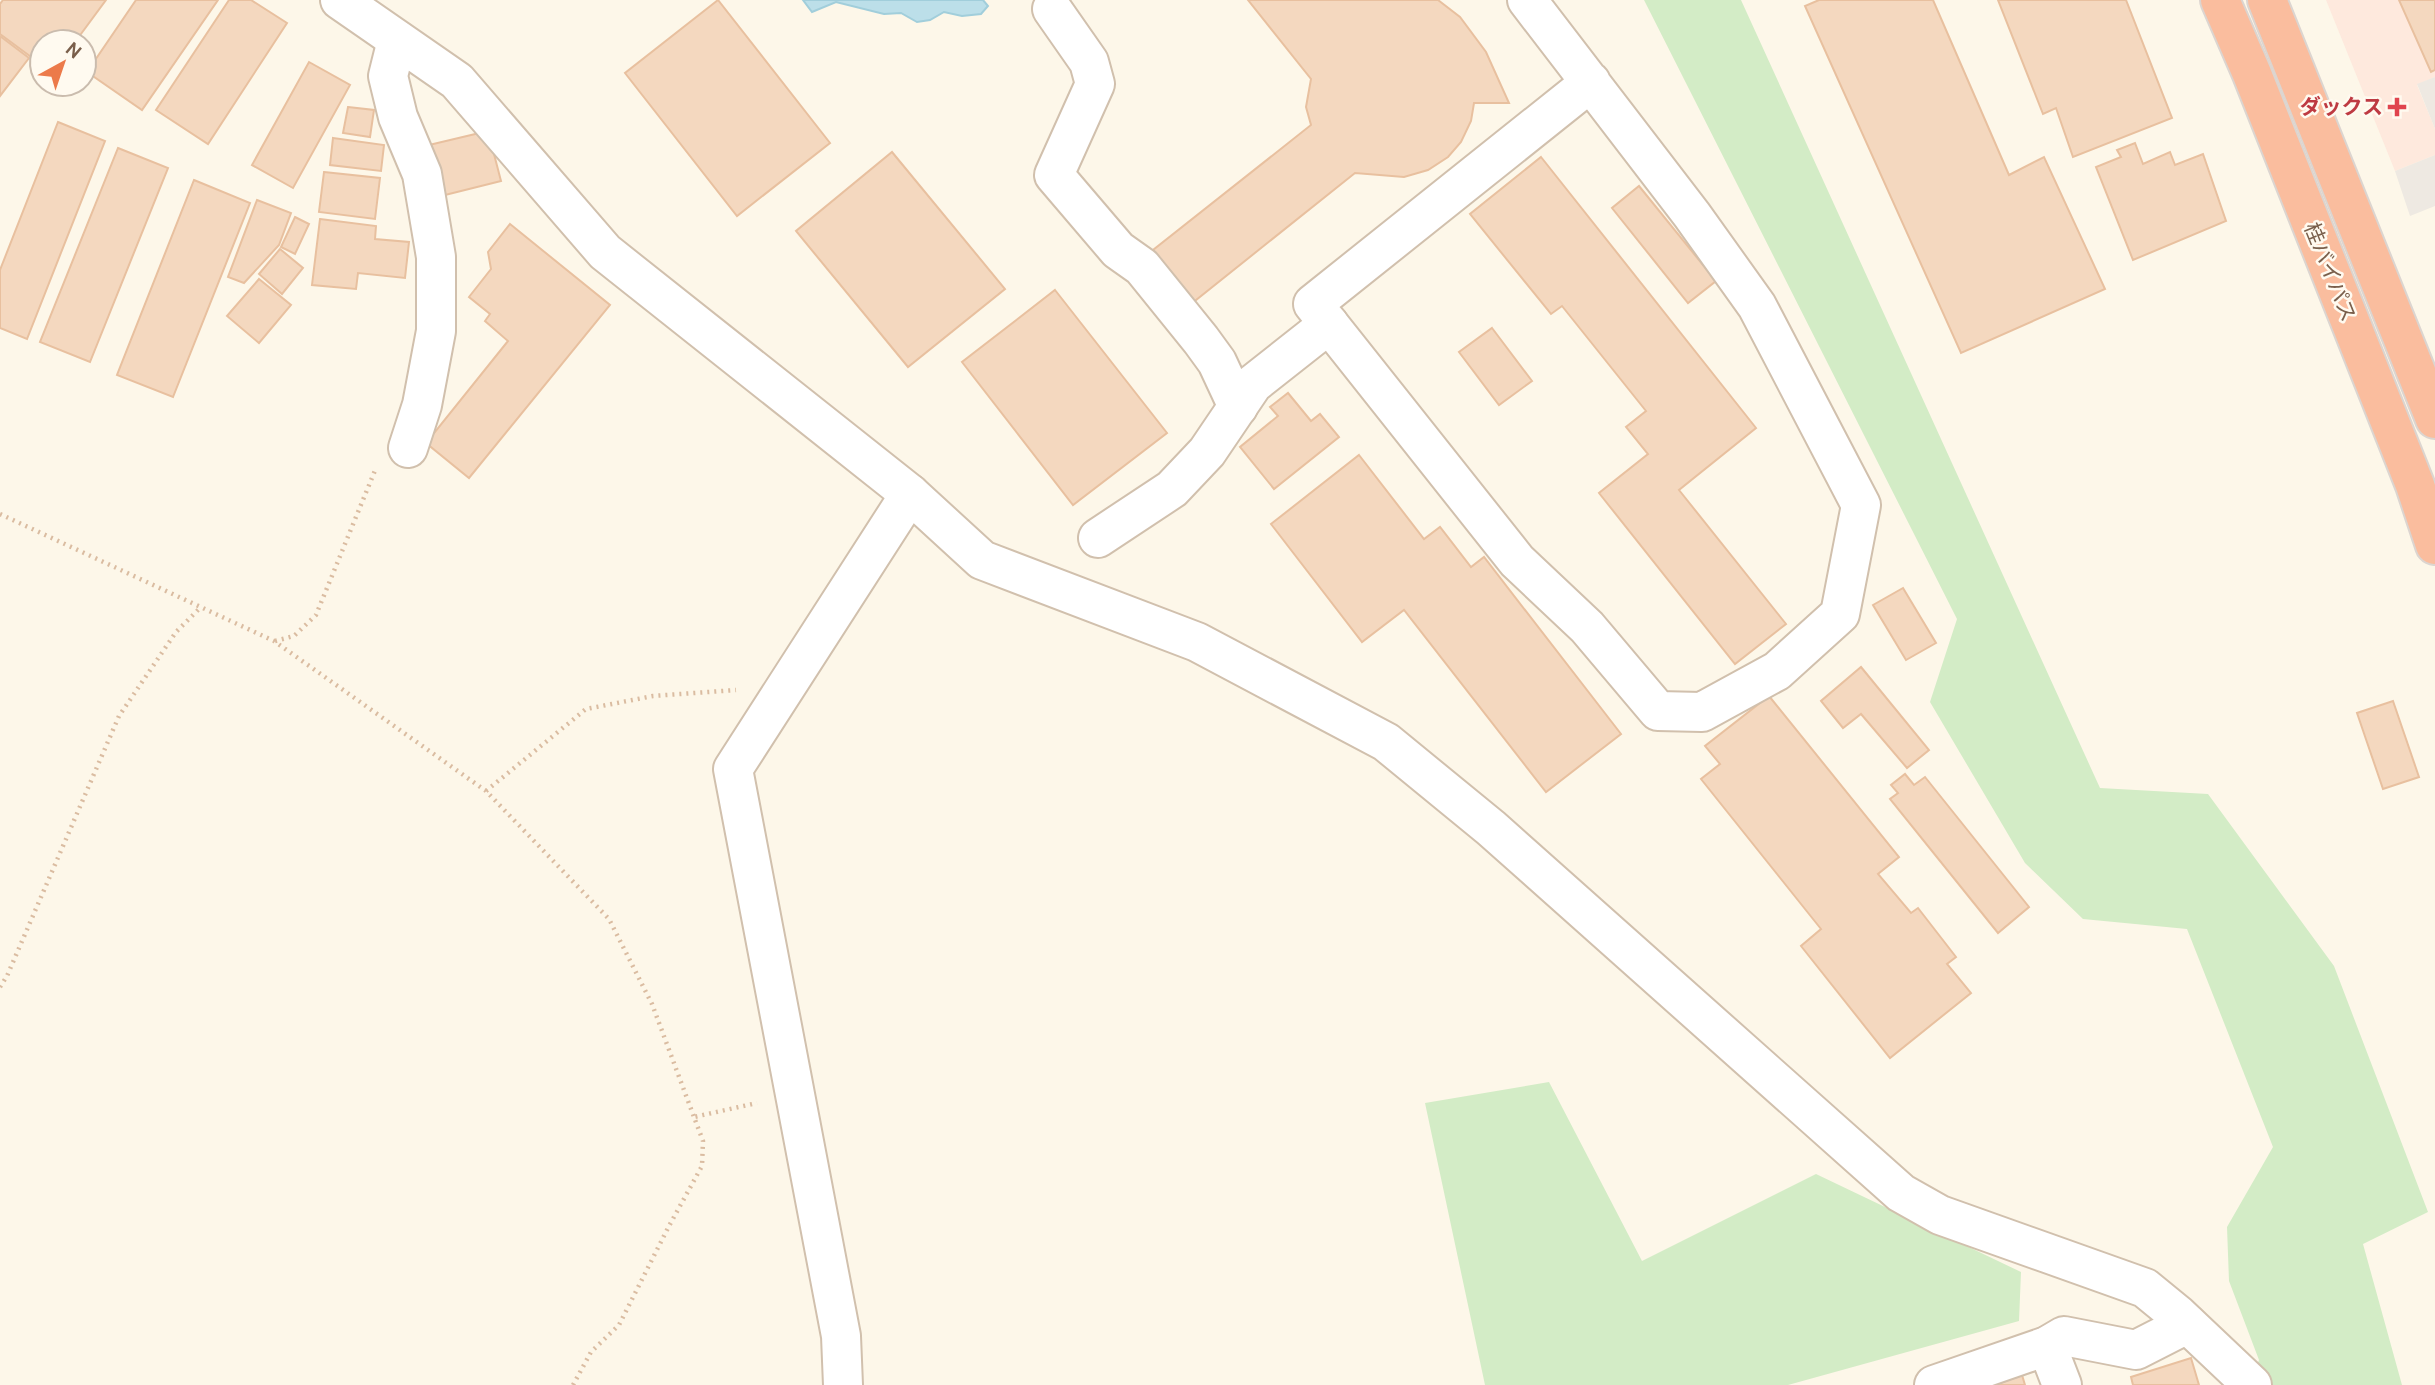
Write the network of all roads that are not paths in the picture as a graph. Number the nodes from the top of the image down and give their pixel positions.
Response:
1 (340, 0) edge
2 (1527, 0) edge
3 (2220, 0) edge
4 (2267, 0) edge
5 (1052, 9) dead end
6 (397, 40) junction
7 (1591, 82) junction
8 (1329, 324) junction
9 (1238, 407) junction
10 (2435, 419) edge
11 (408, 448) road end
12 (910, 494) junction
13 (1098, 538) dead end
14 (2435, 545) edge
15 (2187, 1324) junction
16 (2048, 1346) junction
17 (843, 1385) edge
18 (1934, 1385) edge
19 (2062, 1385) edge
20 (2252, 1385) edge

1 - 6 street
2 - 7 street
3 - 14 highway, 桂バイパス
4 - 10 highway, 桂バイパス
5 - 9 street
6 - 11 street
6 - 12 street
7 - 8 street
7 - 8 street
8 - 9 street
9 - 13 street
12 - 15 street
12 - 17 street
15 - 16 street
15 - 20 street
16 - 18 street
16 - 19 street

